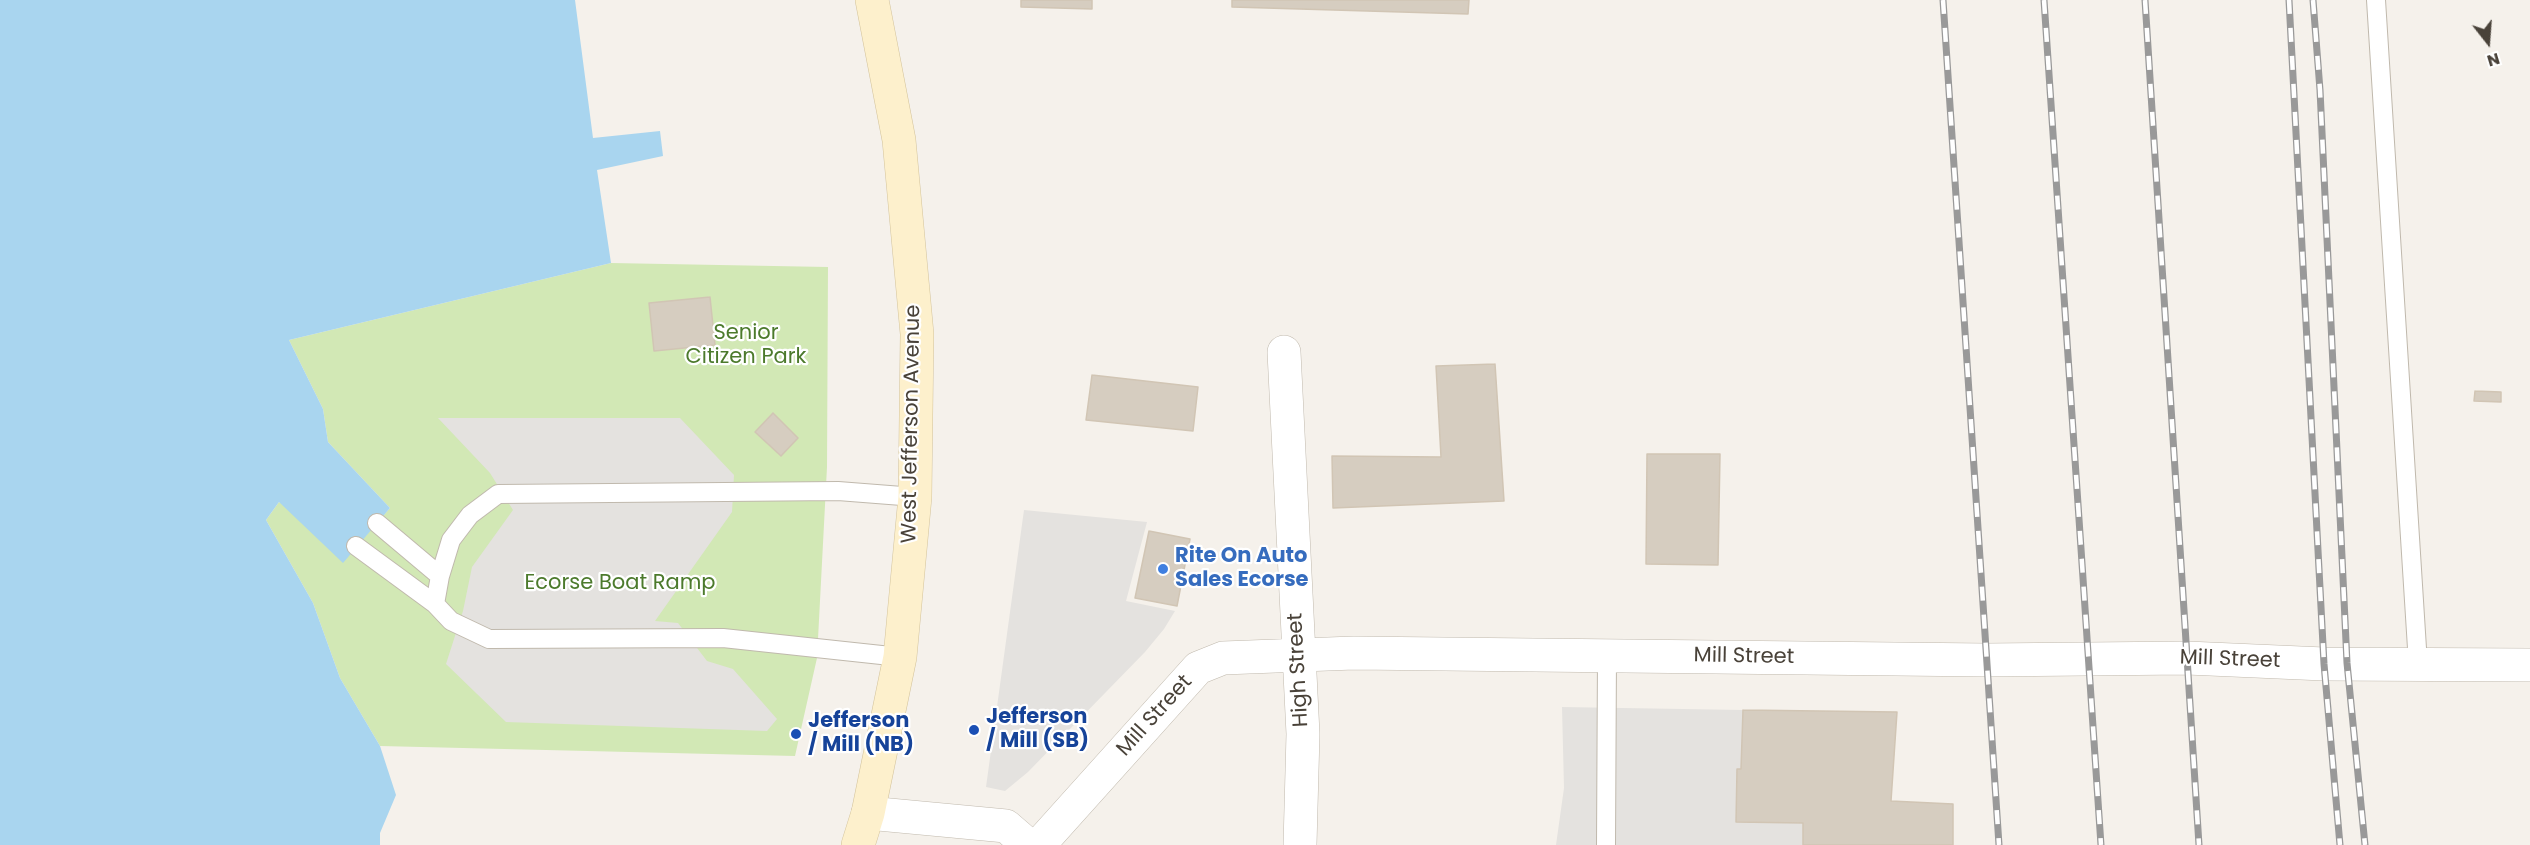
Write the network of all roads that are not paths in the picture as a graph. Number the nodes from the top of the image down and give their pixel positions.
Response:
1 (872, 0) edge
2 (2376, 0) edge
3 (1284, 352) dead end
4 (915, 497) junction
5 (377, 524) dead end
6 (356, 546) dead end
7 (440, 576) junction
8 (435, 604) junction
9 (1299, 655) junction
10 (1607, 655) junction
11 (900, 657) junction
12 (2418, 664) junction
13 (2530, 666) edge
14 (868, 813) junction
15 (858, 845) edge
16 (1028, 845) edge
17 (1039, 845) edge
18 (1300, 845) edge
19 (1606, 845) edge

1 - 4 main road, West Jefferson Avenue
2 - 12 lane
3 - 9 street, High Street
4 - 7 lane
4 - 11 main road, West Jefferson Avenue
5 - 7 lane
6 - 8 lane
7 - 8 lane
8 - 11 lane
9 - 10 street, Mill Street
9 - 17 street, Mill Street
9 - 18 street, High Street
10 - 12 street, Mill Street
10 - 19 lane
11 - 14 main road, West Jefferson Avenue
12 - 13 street, Mill Street
14 - 15 main road, West Jefferson Avenue
14 - 16 street

